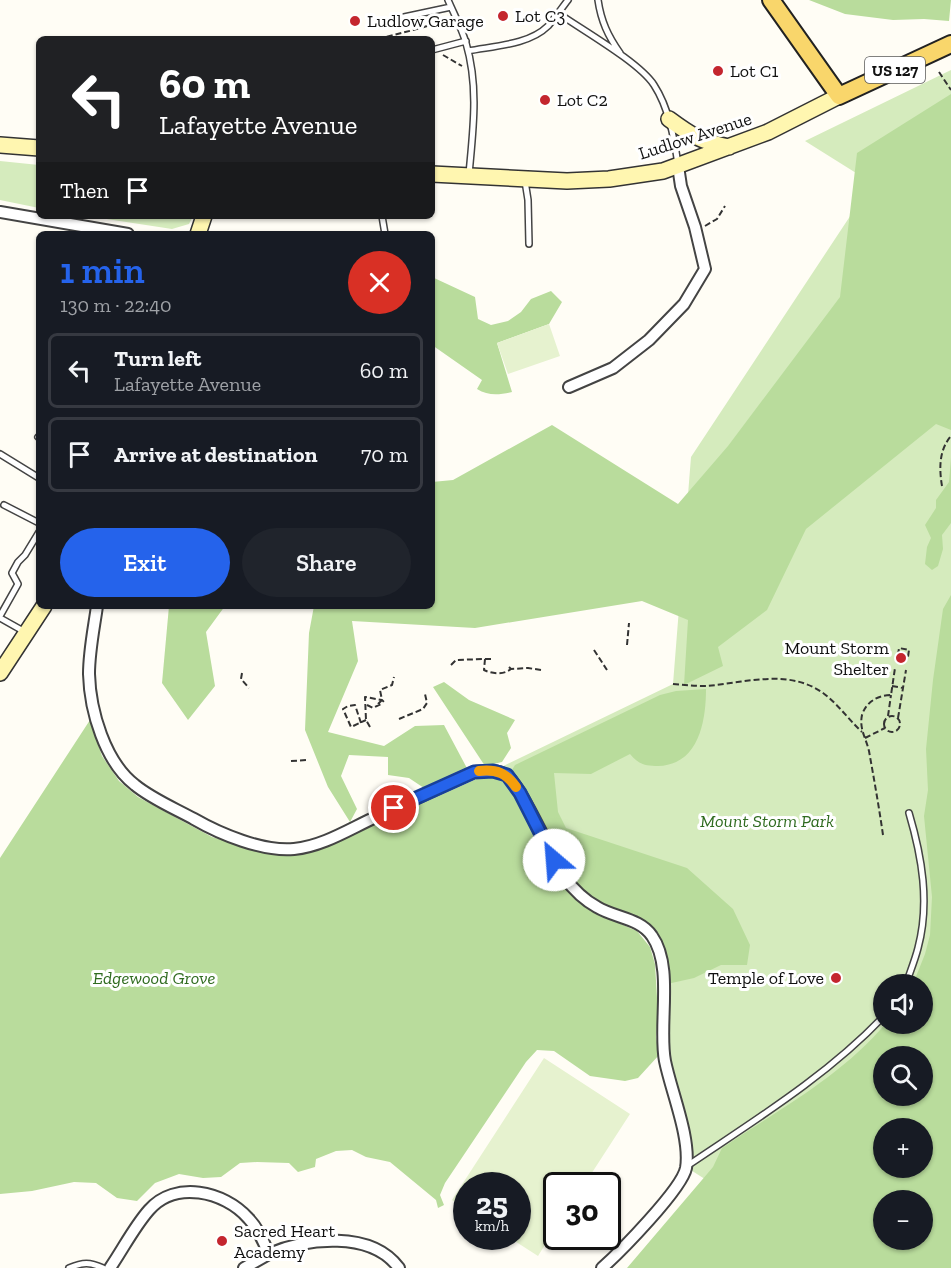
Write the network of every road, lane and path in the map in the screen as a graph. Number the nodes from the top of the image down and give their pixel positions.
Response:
1 (448, 0) edge
2 (568, 0) edge
3 (598, 0) edge
4 (771, 0) edge
5 (451, 7) junction
6 (558, 13) junction
7 (404, 17) dead end
8 (434, 24) dead end
9 (394, 36) edge
10 (466, 41) junction
11 (951, 44) edge
12 (435, 49) edge
13 (468, 51) junction
14 (443, 55) dead end
15 (622, 57) junction
16 (462, 66) dead end
17 (939, 72) dead end
18 (951, 90) edge
19 (839, 96) junction
20 (669, 119) junction
21 (0, 145) edge
22 (729, 147) junction
23 (36, 148) edge
24 (678, 166) junction
25 (435, 174) edge
26 (469, 176) junction
27 (524, 179) junction
28 (725, 206) dead end
29 (0, 212) edge
30 (36, 218) edge
31 (41, 219) edge
32 (705, 225) dead end
33 (111, 231) edge
34 (529, 244) dead end
35 (569, 387) dead end
36 (951, 436) edge
37 (0, 454) edge
38 (36, 476) edge
39 (942, 486) dead end
40 (4, 505) dead end
41 (36, 521) edge
42 (36, 537) edge
43 (42, 609) edge
44 (97, 609) edge
45 (0, 617) edge
46 (629, 623) dead end
47 (26, 633) junction
48 (627, 645) dead end
49 (594, 651) dead end
50 (898, 655) dead end
51 (908, 657) dead end
52 (485, 659) junction
53 (493, 659) dead end
54 (451, 665) dead end
55 (895, 668) dead end
56 (541, 670) dead end
57 (607, 670) dead end
58 (906, 670) dead end
59 (0, 673) edge
60 (242, 673) dead end
61 (394, 677) dead end
62 (673, 684) dead end
63 (892, 686) junction
64 (249, 688) dead end
65 (903, 688) junction
66 (425, 694) dead end
67 (891, 695) junction
68 (382, 700) junction
69 (367, 705) junction
70 (888, 717) junction
71 (898, 718) junction
72 (366, 720) junction
73 (399, 720) dead end
74 (361, 723) junction
75 (370, 727) dead end
76 (885, 728) junction
77 (862, 732) junction
78 (864, 738) junction
79 (308, 760) dead end
80 (291, 761) dead end
81 (909, 813) dead end
82 (883, 835) dead end
83 (910, 974) edge
84 (873, 1028) edge
85 (686, 1167) junction
86 (269, 1254) junction
87 (69, 1268) edge
88 (103, 1268) edge
89 (110, 1268) edge
90 (244, 1268) edge
91 (399, 1268) edge
92 (602, 1268) edge

1 - 5 lane
2 - 6 lane
3 - 15 lane
4 - 19 main road
5 - 7 lane
5 - 10 lane
6 - 13 lane
6 - 15 lane
8 - 9 path
10 - 12 lane
10 - 13 lane
11 - 19 main road, Ludlow Avenue / US 127
13 - 26 lane
14 - 16 path
15 - 20 lane
17 - 18 path
19 - 22 main road, Ludlow Avenue
20 - 22 main road
20 - 24 lane
21 - 23 main road
22 - 24 main road, Ludlow Avenue
24 - 27 main road, Ludlow Avenue
24 - 35 street
25 - 26 main road, Ludlow Avenue
26 - 27 main road, Ludlow Avenue
27 - 34 lane
28 - 32 path
29 - 30 street
31 - 33 street
36 - 39 path
37 - 38 lane
40 - 41 lane
42 - 45 lane
43 - 47 main road
44 - 85 street
45 - 47 lane
46 - 48 path
47 - 59 main road
49 - 57 path
50 - 51 path
52 - 53 path
52 - 54 path
52 - 56 path
55 - 63 path
58 - 65 path
60 - 64 path
61 - 68 path
62 - 77 path
63 - 65 path
63 - 67 path
65 - 71 path
66 - 73 path
67 - 70 path
67 - 77 path
68 - 69 path
68 - 69 path
69 - 72 path
70 - 71 path
70 - 76 path
71 - 76 path
72 - 74 path
72 - 75 path
74 - 74 path
76 - 78 path
77 - 78 path
78 - 82 path
79 - 80 path
81 - 83 lane
84 - 85 lane
85 - 92 street
86 - 89 street
86 - 90 street
86 - 91 street
87 - 88 lane

